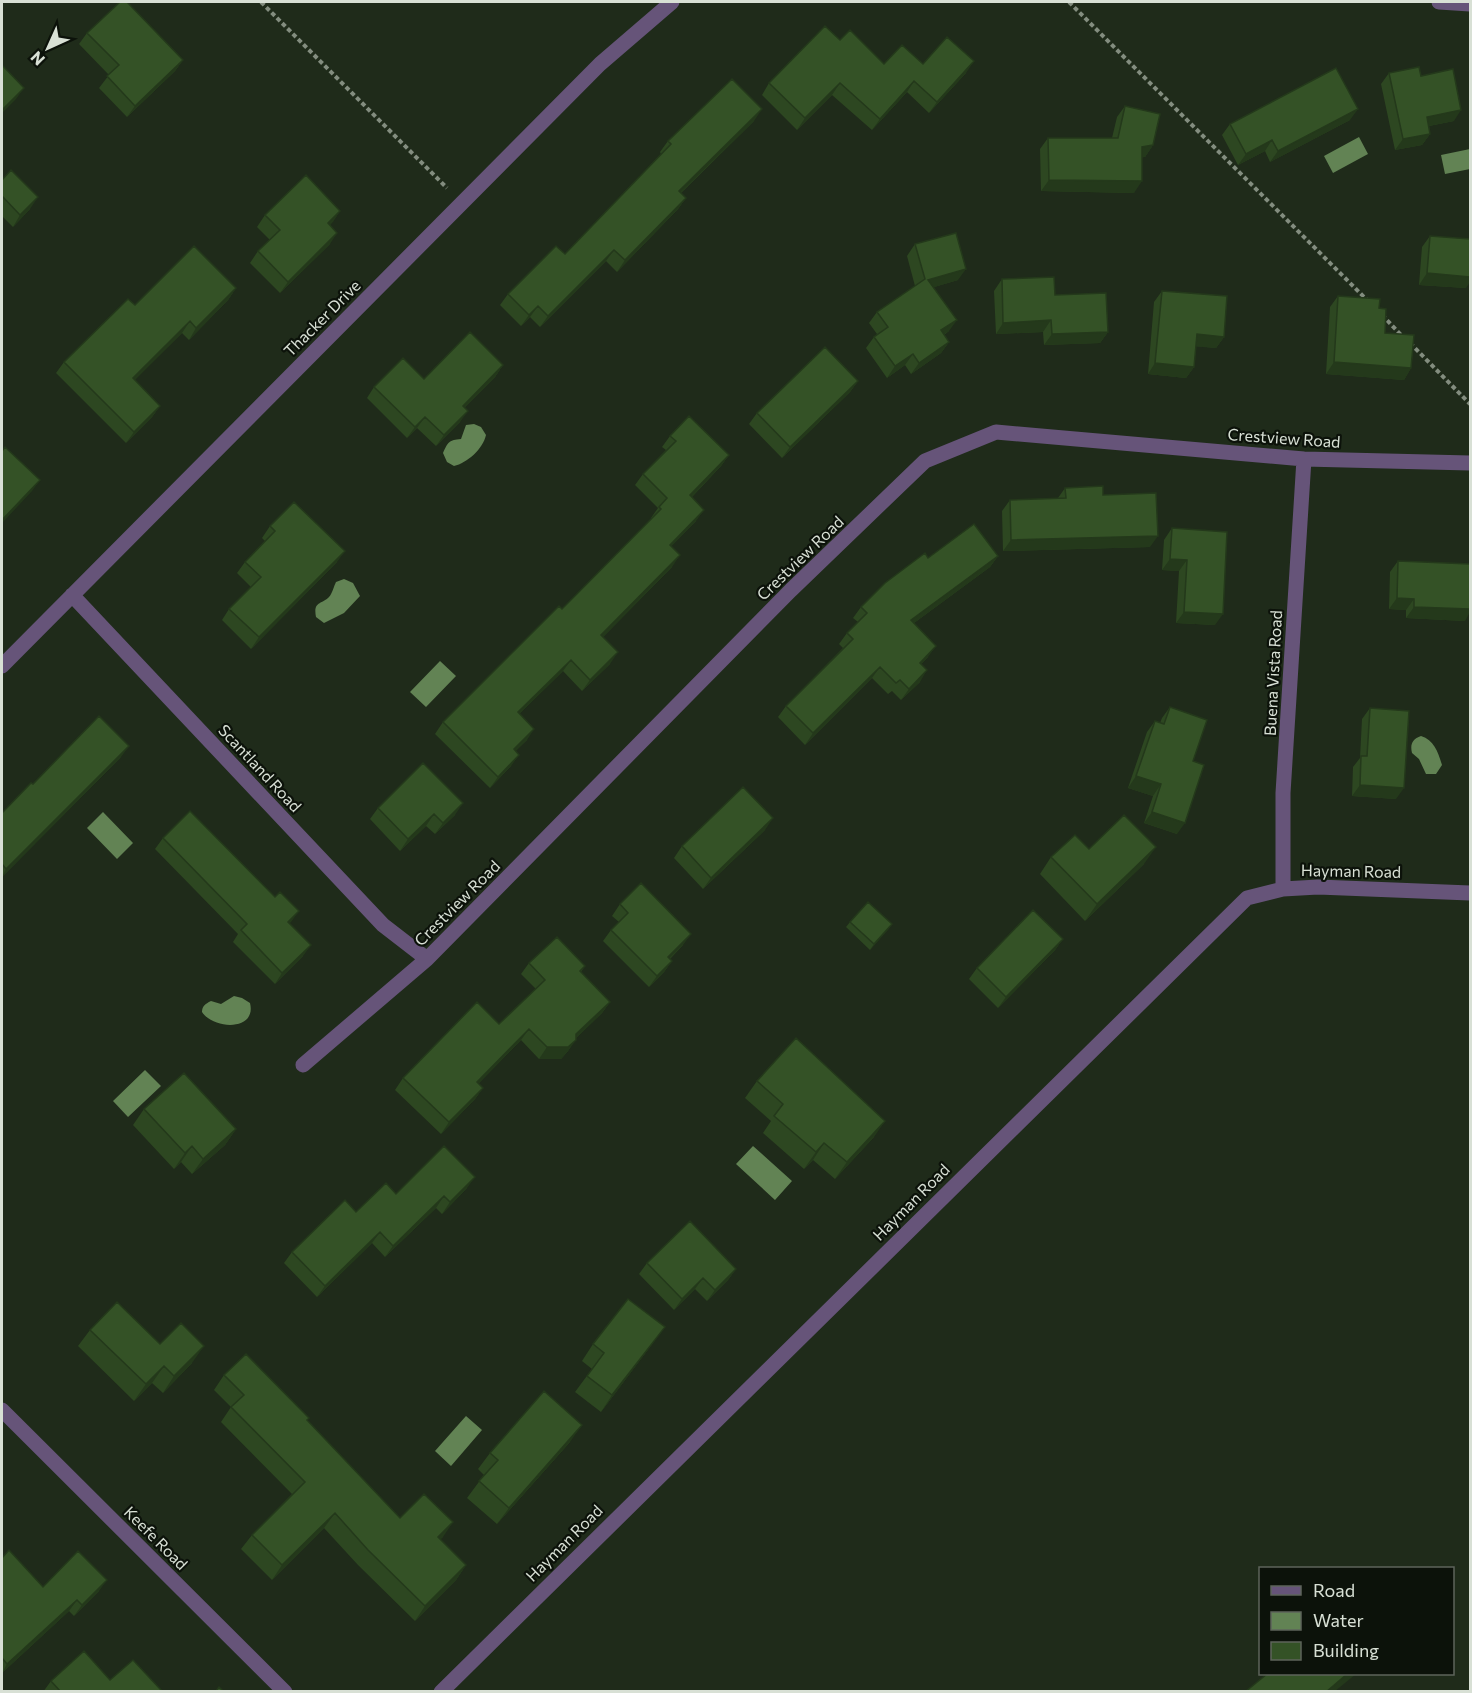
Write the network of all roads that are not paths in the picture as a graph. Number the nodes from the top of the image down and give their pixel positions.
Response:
1 (672, 2) edge
2 (1439, 2) edge
3 (1470, 4) edge
4 (1304, 459) junction
5 (1470, 463) edge
6 (72, 595) junction
7 (2, 666) edge
8 (1283, 889) junction
9 (1470, 893) edge
10 (427, 959) junction
11 (303, 1065) dead end
12 (2, 1410) edge
13 (285, 1692) edge
14 (441, 1692) edge

1 - 6 street, Thacker Drive
2 - 3 street
4 - 5 street, Crestview Road
4 - 8 street, Buena Vista Road
4 - 10 street, Crestview Road
6 - 7 street, Thacker Drive
6 - 10 street, Scantland Road
8 - 9 street, Hayman Road
8 - 14 street, Hayman Road
10 - 11 street, Crestview Road
12 - 13 street, Keefe Road

